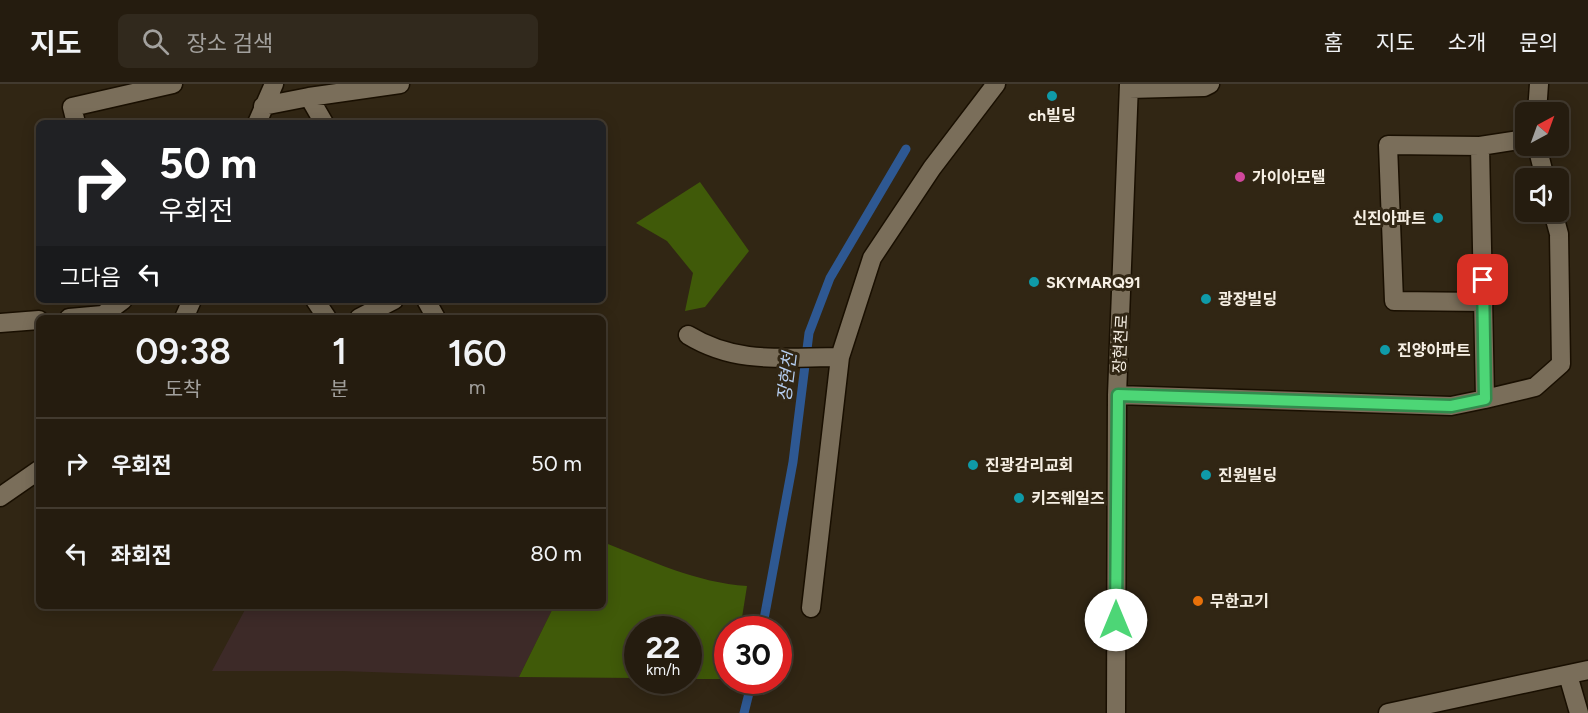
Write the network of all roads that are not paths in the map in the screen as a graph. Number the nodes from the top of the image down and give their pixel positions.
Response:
1 (173, 84) edge
2 (273, 84) edge
3 (400, 84) edge
4 (996, 84) edge
5 (1210, 84) edge
6 (1539, 84) edge
7 (1129, 87) edge
8 (309, 97) junction
9 (1538, 102) edge
10 (260, 115) edge
11 (75, 120) edge
12 (322, 120) edge
13 (1515, 141) edge
14 (1480, 146) junction
15 (1556, 222) edge
16 (1484, 302) junction
17 (119, 303) edge
18 (388, 303) edge
19 (103, 315) edge
20 (365, 315) edge
21 (36, 320) edge
22 (0, 323) edge
23 (687, 335) dead end
24 (840, 357) junction
25 (1118, 395) junction
26 (1485, 399) junction
27 (36, 472) edge
28 (0, 497) edge
29 (811, 608) dead end
30 (1588, 670) edge
31 (1568, 675) junction
32 (1116, 713) edge
33 (1388, 713) edge
34 (1579, 713) edge

1 - 11 street
2 - 10 street
3 - 8 street
4 - 24 street
5 - 7 street
6 - 9 street
7 - 25 street, 장현천로
8 - 10 street
8 - 12 street
13 - 14 street
14 - 16 street
14 - 16 street
15 - 26 street
16 - 26 street
17 - 19 street
18 - 20 street
21 - 22 street
23 - 24 street
24 - 29 street
25 - 26 street
25 - 32 street, 장현천로
27 - 28 street
30 - 31 street
31 - 33 street
31 - 34 street

